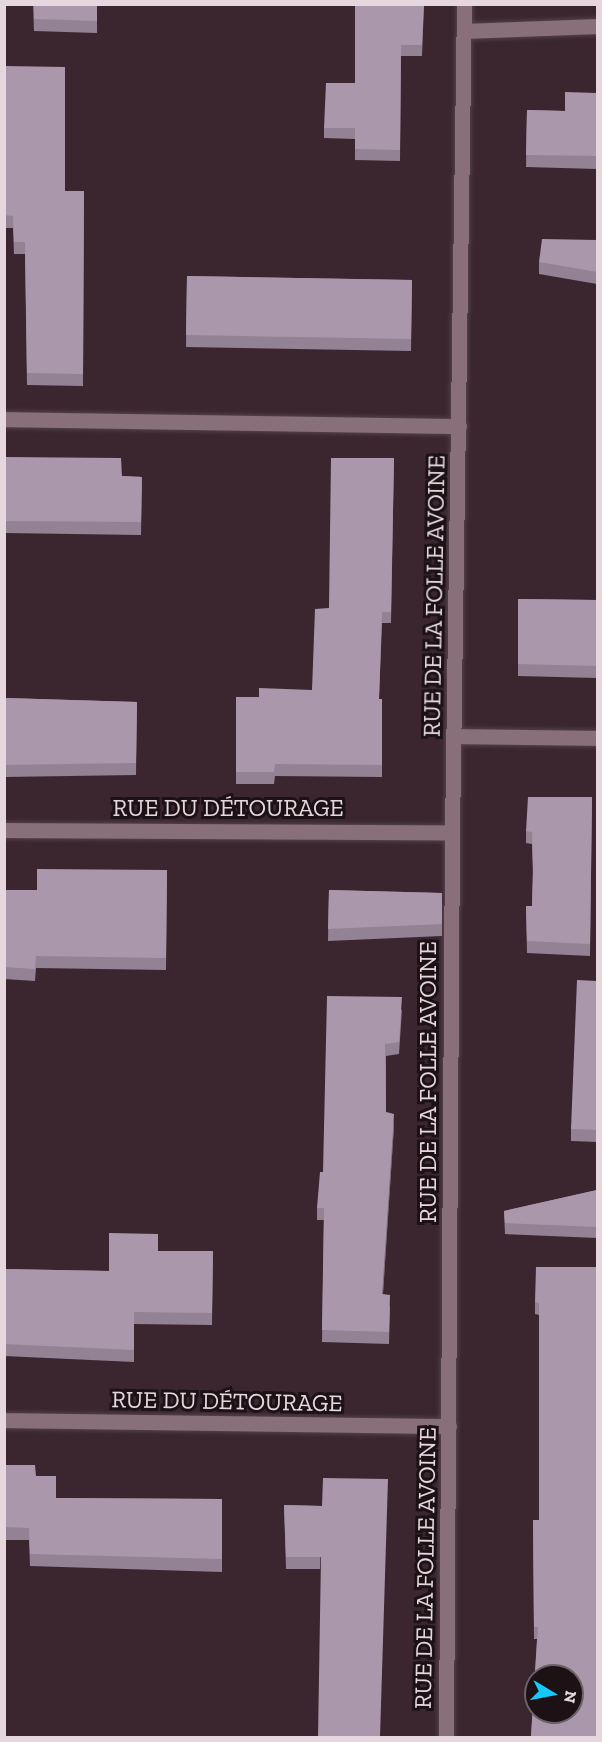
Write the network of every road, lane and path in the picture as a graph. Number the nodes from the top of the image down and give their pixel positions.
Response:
1 (464, 4) edge
2 (597, 26) edge
3 (464, 31) junction
4 (4, 419) edge
5 (459, 426) junction
6 (455, 736) junction
7 (597, 738) edge
8 (4, 830) edge
9 (452, 832) junction
10 (4, 1420) edge
11 (449, 1426) junction
12 (446, 1737) edge

1 - 3 street, RUE DE LA FOLLE AVOINE
2 - 3 street
3 - 5 street, RUE DE LA FOLLE AVOINE
4 - 5 street, RUE DE LA FOLLE AVOINE
5 - 6 street, RUE DE LA FOLLE AVOINE
6 - 7 street
6 - 9 street, RUE DE LA FOLLE AVOINE
8 - 9 street, RUE DU DÉTOURAGE
9 - 11 street, RUE DE LA FOLLE AVOINE
10 - 11 street, RUE DU DÉTOURAGE
11 - 12 street, RUE DE LA FOLLE AVOINE

